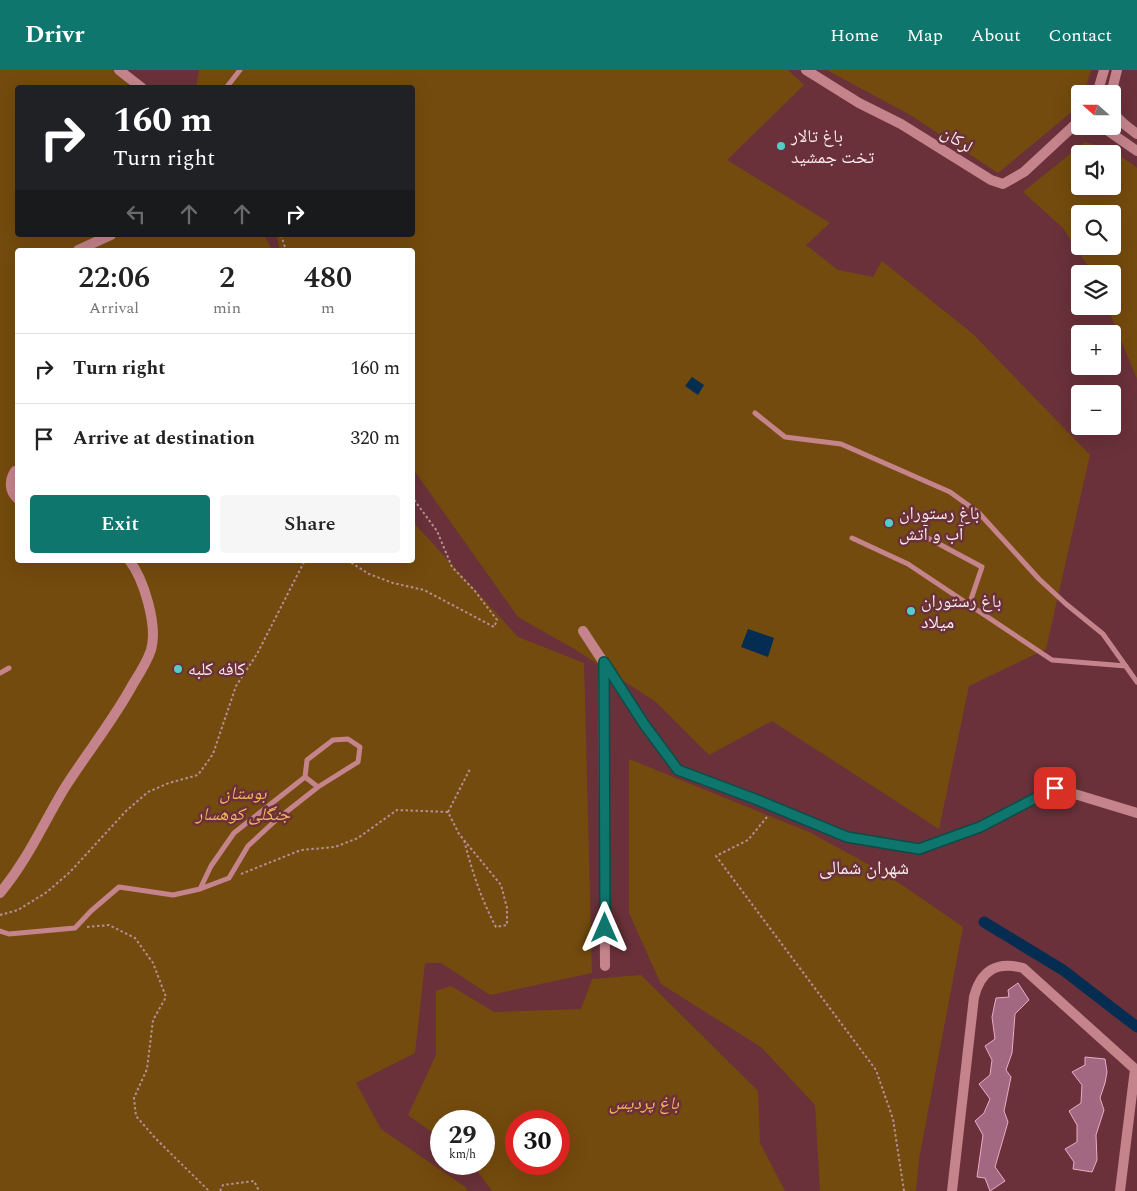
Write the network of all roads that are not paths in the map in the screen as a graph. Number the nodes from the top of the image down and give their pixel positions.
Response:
1 (119, 70) edge
2 (240, 70) edge
3 (806, 70) edge
4 (1104, 70) edge
5 (1118, 70) edge
6 (138, 85) edge
7 (228, 85) edge
8 (1100, 85) edge
9 (1114, 85) edge
10 (1121, 121) edge
11 (1071, 128) edge
12 (1137, 134) edge
13 (1114, 135) edge
14 (1137, 151) edge
15 (107, 237) edge
16 (82, 248) edge
17 (755, 413) dead end
18 (15, 471) edge
19 (15, 496) edge
20 (926, 537) dead end
21 (852, 538) dead end
22 (131, 563) edge
23 (969, 605) junction
24 (583, 631) dead end
25 (604, 662) junction
26 (1126, 666) junction
27 (9, 668) dead end
28 (0, 673) edge
29 (1137, 682) edge
30 (304, 777) junction
31 (318, 787) junction
32 (1137, 813) edge
33 (200, 889) junction
34 (0, 893) edge
35 (0, 931) edge
36 (605, 966) dead end
37 (952, 1191) edge
38 (1120, 1191) edge

1 - 6 street
2 - 7 lane
3 - 11 street, لرکان
4 - 8 street
5 - 9 street
10 - 12 street
13 - 14 street
15 - 16 street
17 - 26 lane
18 - 19 street
20 - 23 lane
21 - 23 lane
22 - 34 street
23 - 26 lane
24 - 25 street
25 - 32 street
25 - 36 street
26 - 29 lane
27 - 28 lane
30 - 31 lane
30 - 31 lane
30 - 33 lane
31 - 33 lane
33 - 35 lane
37 - 38 street

